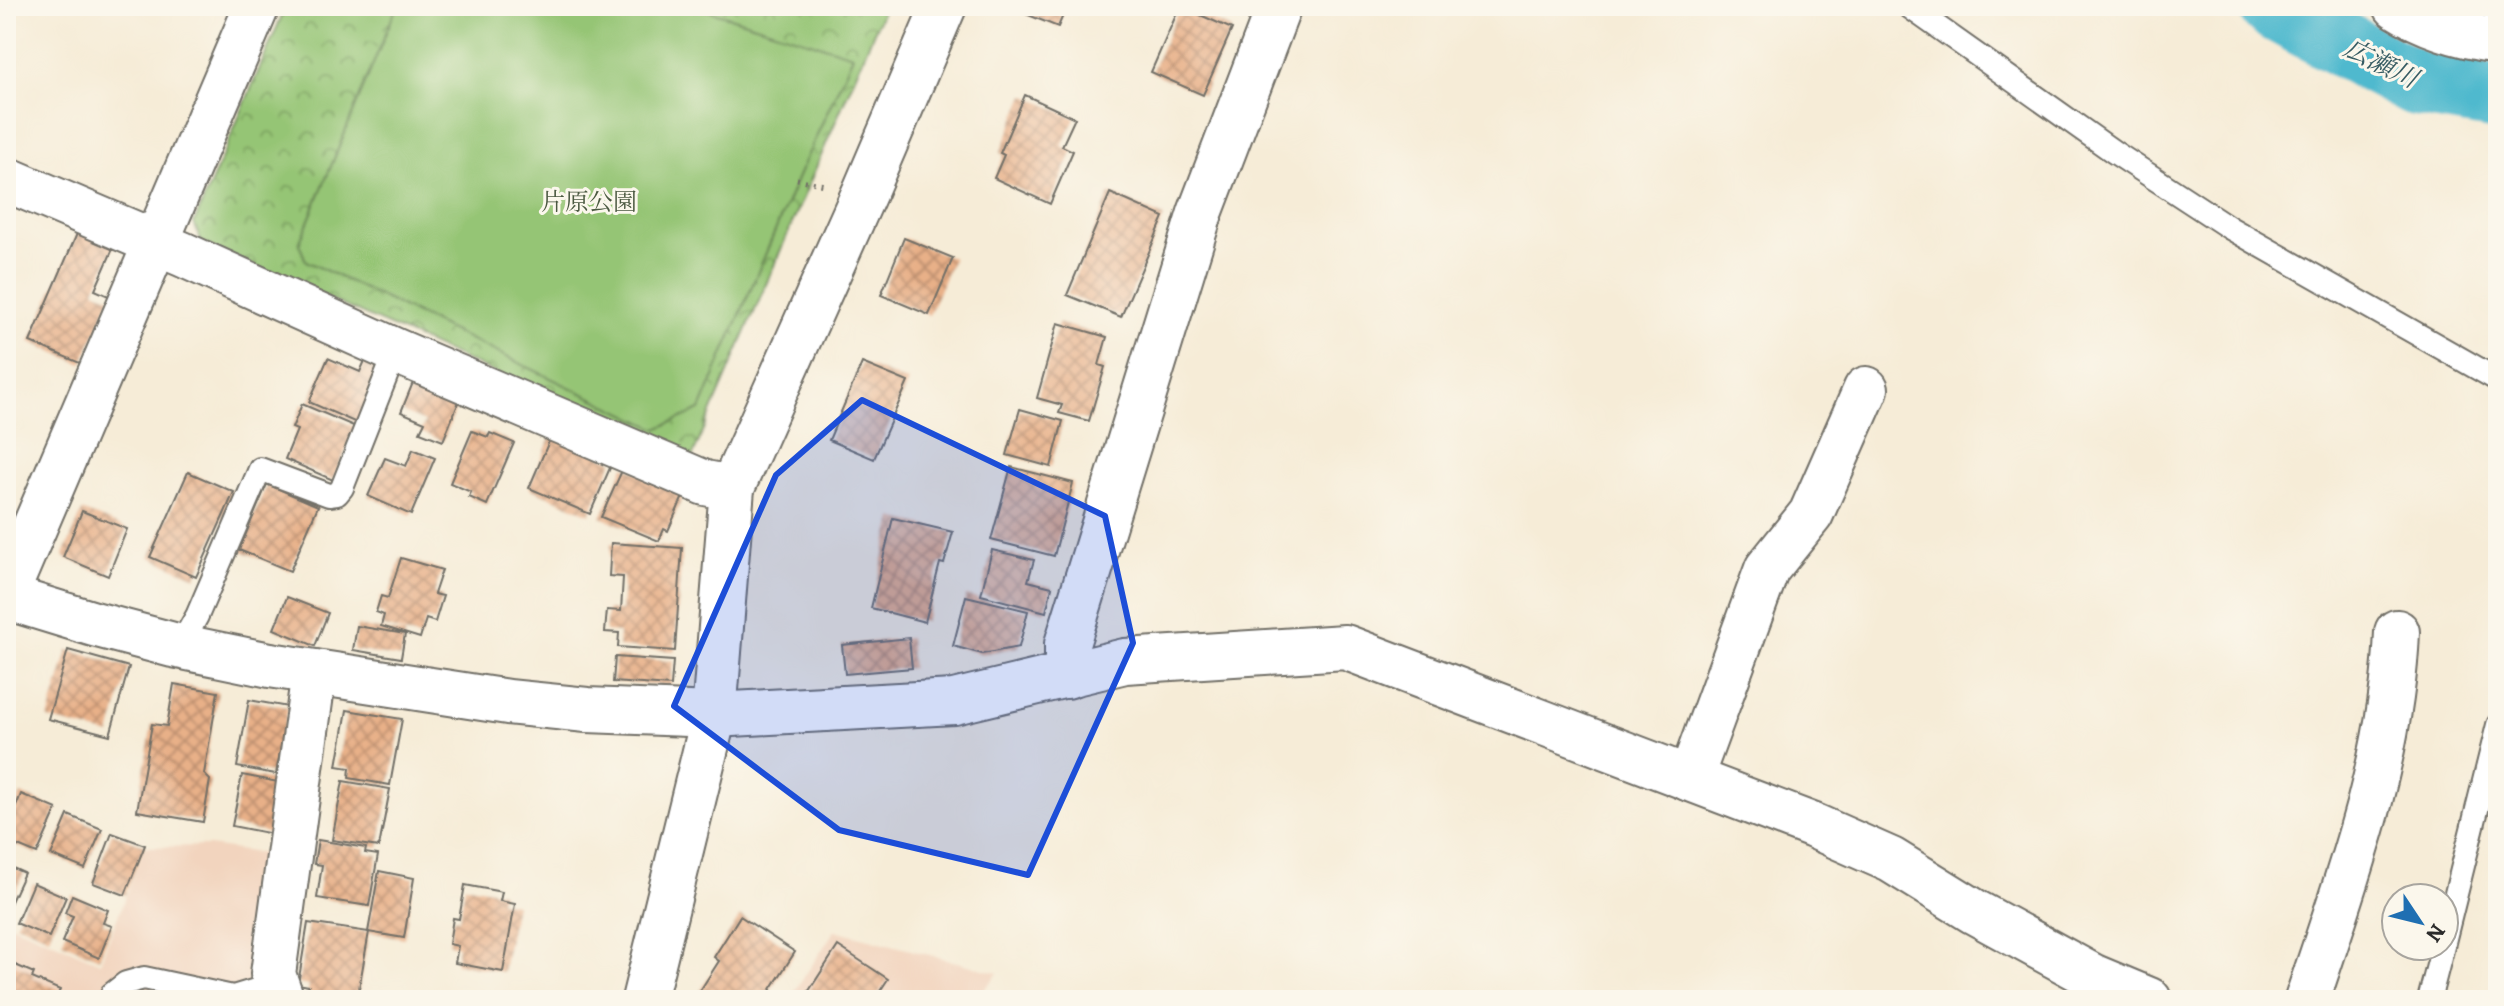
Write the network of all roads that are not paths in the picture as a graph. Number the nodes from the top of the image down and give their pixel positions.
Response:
1 (257, 6) edge
2 (944, 6) edge
3 (1279, 6) edge
4 (1908, 6) edge
5 (2396, 6) edge
6 (2498, 41) edge
7 (6, 179) edge
8 (156, 243) junction
9 (396, 351) junction
10 (2498, 380) edge
11 (1866, 389) dead end
12 (732, 488) junction
13 (6, 595) edge
14 (2397, 632) dead end
15 (180, 646) junction
16 (314, 672) junction
17 (1067, 676) junction
18 (714, 715) junction
19 (2498, 725) edge
20 (1690, 779) junction
21 (2459, 882) edge
22 (2439, 962) edge
23 (2076, 985) edge
24 (279, 992) edge
25 (112, 994) dead end
26 (644, 1000) edge
27 (2149, 1000) edge
28 (2307, 1000) edge
29 (2429, 1000) edge

1 - 8 street
2 - 12 street
3 - 17 street
4 - 10 lane
5 - 6 street
7 - 8 street
8 - 9 street
8 - 13 street
9 - 12 street
9 - 15 lane
11 - 20 street
12 - 18 street
13 - 15 street
14 - 28 street
15 - 16 street
16 - 18 street
16 - 24 street
17 - 18 street
17 - 20 street
18 - 26 street
19 - 21 lane
20 - 23 street
22 - 29 lane
23 - 27 street
24 - 25 lane

